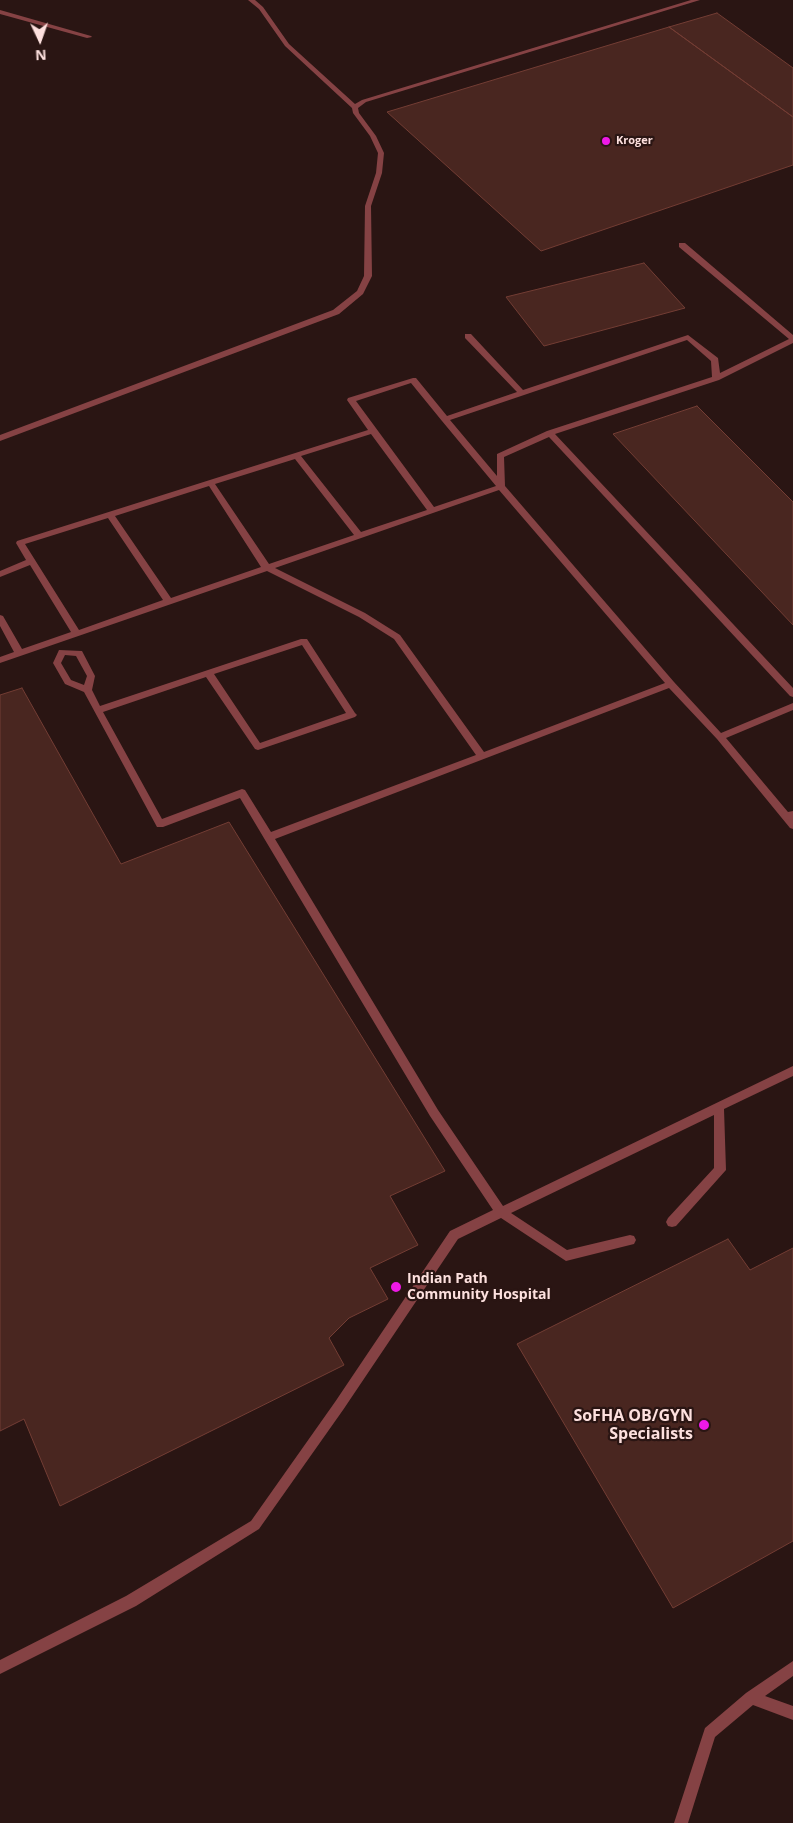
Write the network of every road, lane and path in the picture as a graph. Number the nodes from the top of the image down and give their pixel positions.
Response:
1 (251, 0) edge
2 (696, 0) edge
3 (0, 12) edge
4 (89, 37) dead end
5 (355, 107) junction
6 (682, 245) dead end
7 (468, 336) dead end
8 (793, 339) edge
9 (716, 378) junction
10 (522, 393) junction
11 (445, 419) junction
12 (373, 431) junction
13 (550, 433) junction
14 (0, 438) edge
15 (296, 455) junction
16 (210, 482) junction
17 (500, 487) junction
18 (432, 510) junction
19 (110, 514) junction
20 (359, 535) junction
21 (32, 562) junction
22 (266, 567) junction
23 (0, 574) edge
24 (169, 602) junction
25 (0, 618) edge
26 (77, 634) junction
27 (55, 641) junction
28 (62, 652) junction
29 (20, 654) junction
30 (0, 660) edge
31 (209, 674) junction
32 (670, 684) junction
33 (87, 690) junction
34 (793, 694) edge
35 (793, 706) edge
36 (98, 710) junction
37 (720, 737) junction
38 (482, 756) junction
39 (789, 816) edge
40 (793, 826) edge
41 (269, 837) junction
42 (793, 1070) edge
43 (719, 1107) junction
44 (501, 1212) junction
45 (672, 1222) dead end
46 (630, 1240) dead end
47 (0, 1667) edge
48 (793, 1668) edge
49 (751, 1698) junction
50 (793, 1713) edge
51 (681, 1823) edge

1 - 5 lane
2 - 5 lane
3 - 4 lane
5 - 14 lane
6 - 8 lane
7 - 10 lane
8 - 9 lane
9 - 10 lane
9 - 13 lane
10 - 11 lane
11 - 12 lane
11 - 17 lane
12 - 15 lane
12 - 18 lane
13 - 17 lane
13 - 34 lane
15 - 16 lane
15 - 20 lane
16 - 19 lane
16 - 22 lane
17 - 18 lane
17 - 32 lane
18 - 20 lane
19 - 21 lane
19 - 24 lane
20 - 22 lane
21 - 23 lane
21 - 26 lane
22 - 24 lane
22 - 38 lane
24 - 26 lane
25 - 29 lane
26 - 27 lane
27 - 28 lane
27 - 29 lane
28 - 33 lane
28 - 33 lane
29 - 30 lane
31 - 31 lane
31 - 36 lane
32 - 37 lane
32 - 38 lane
33 - 36 lane
35 - 37 lane
36 - 41 lane
37 - 39 lane
38 - 41 lane
39 - 40 lane
41 - 44 lane
42 - 43 lane
43 - 44 lane
43 - 45 lane
44 - 46 lane
44 - 47 lane
48 - 49 lane
49 - 50 lane
49 - 51 lane

